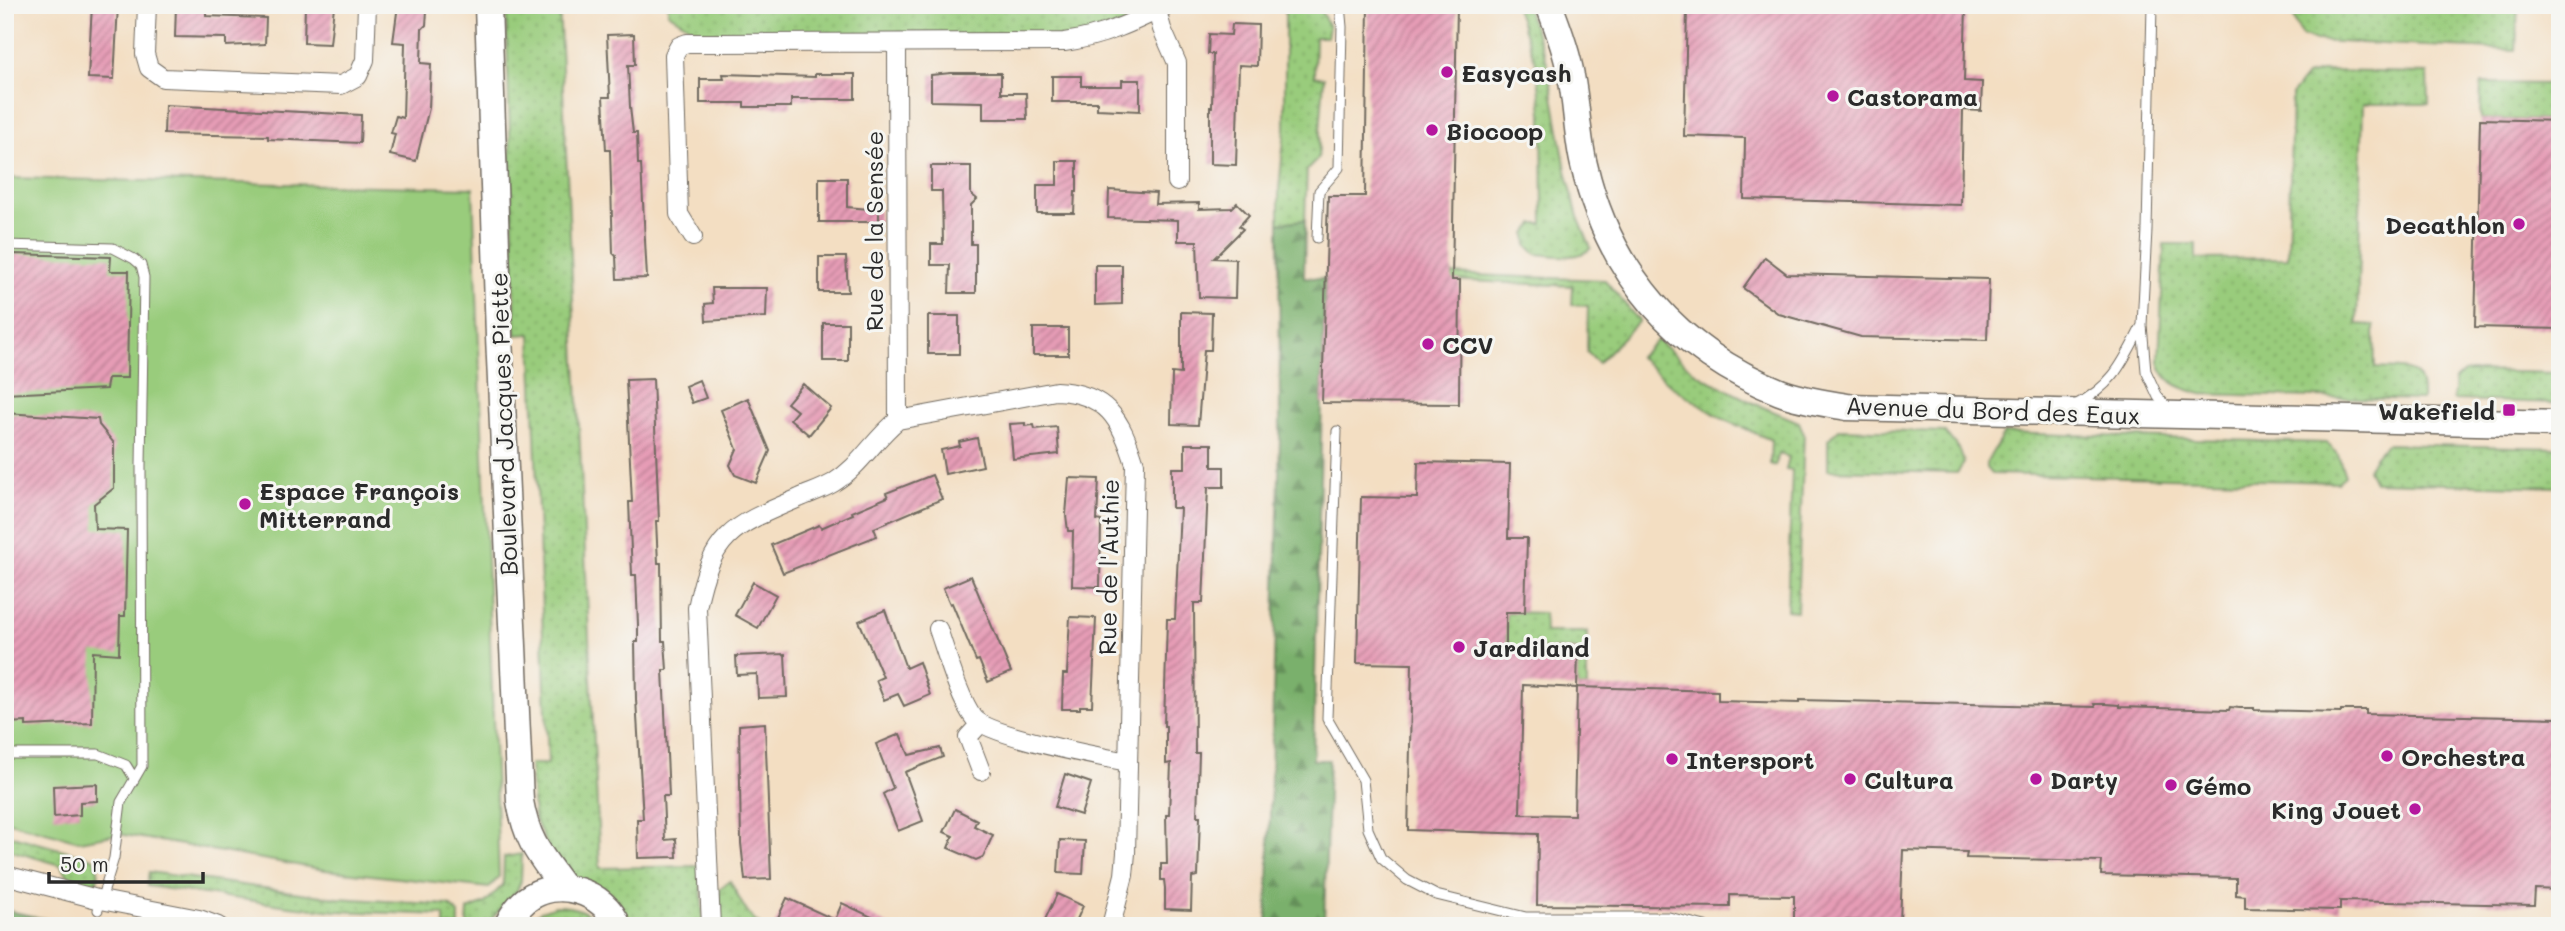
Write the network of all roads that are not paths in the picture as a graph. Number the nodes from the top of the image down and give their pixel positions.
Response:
1 (147, 5) edge
2 (367, 5) edge
3 (488, 5) edge
4 (1339, 5) edge
5 (1549, 5) edge
6 (2152, 5) edge
7 (1163, 8) edge
8 (897, 43) junction
9 (1177, 182) dead end
10 (693, 237) dead end
11 (1317, 238) dead end
12 (5, 245) edge
13 (2142, 325) junction
14 (2061, 412) junction
15 (2176, 416) junction
16 (898, 420) junction
17 (2560, 424) edge
18 (1337, 431) dead end
19 (938, 629) dead end
20 (980, 724) junction
21 (5, 754) edge
22 (1128, 762) junction
23 (981, 771) dead end
24 (134, 778) junction
25 (531, 842) junction
26 (5, 875) edge
27 (5, 886) edge
28 (564, 888) junction
29 (527, 899) junction
30 (99, 905) junction
31 (620, 924) edge
32 (176, 926) edge
33 (218, 926) edge
34 (507, 926) edge
35 (711, 926) edge
36 (1111, 926) edge
37 (1705, 926) edge

1 - 2 street
3 - 25 street, Boulevard Jacques Piette
4 - 11 lane
5 - 14 street, Avenue du Bord des Eaux
6 - 13 lane
7 - 8 street
7 - 9 street
8 - 10 street
8 - 16 street, Rue de la Sensée
12 - 24 lane
13 - 14 lane
13 - 15 lane
14 - 15 street, Avenue du Bord des Eaux
15 - 17 street, Avenue du Bord des Eaux
16 - 22 street, Rue de l'Authie
16 - 35 street
18 - 37 lane
19 - 20 street
20 - 22 street
20 - 23 street
21 - 24 lane
22 - 36 street, Rue de l'Authie
24 - 30 lane
25 - 28 street, Boulevard Jacques Piette
25 - 29 street, Boulevard Jacques Piette
26 - 30 street
27 - 30 street
28 - 29 street
28 - 31 street
29 - 34 street
30 - 32 street
30 - 33 street

